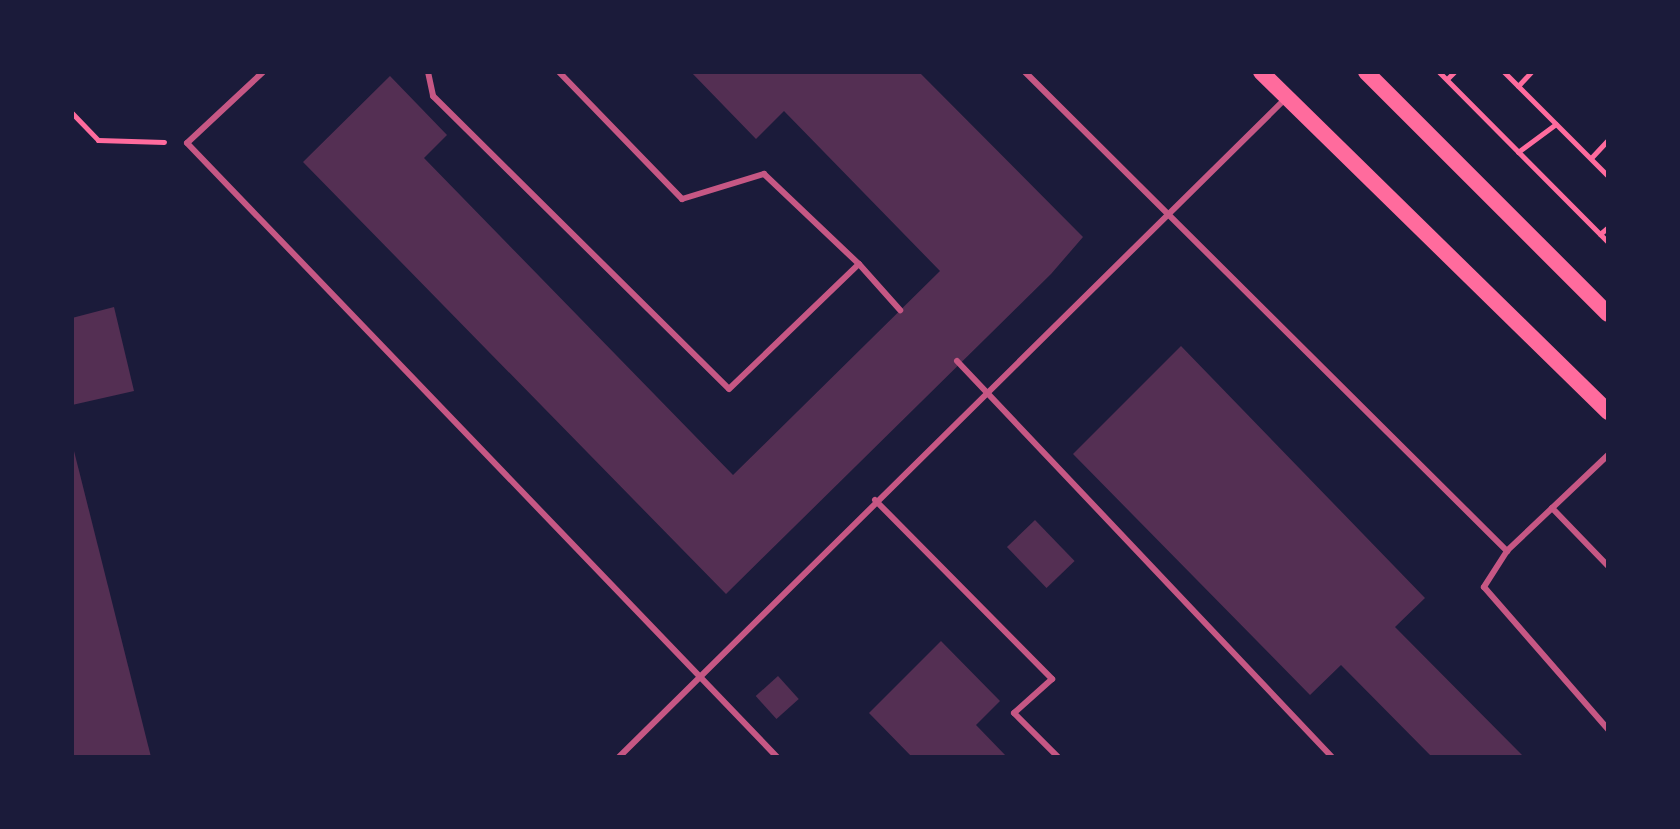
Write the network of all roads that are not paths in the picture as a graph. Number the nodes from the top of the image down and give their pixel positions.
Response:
1 (263, 72) edge
2 (428, 72) edge
3 (559, 72) edge
4 (1025, 72) edge
5 (1261, 72) edge
6 (1366, 72) edge
7 (1287, 97) junction
8 (1168, 214) junction
9 (859, 264) junction
10 (900, 310) dead end
11 (1608, 314) edge
12 (957, 361) dead end
13 (985, 393) junction
14 (1608, 412) edge
15 (1608, 455) edge
16 (875, 500) junction
17 (1552, 508) junction
18 (1507, 551) junction
19 (1608, 566) edge
20 (700, 675) junction
21 (1608, 729) edge
22 (619, 757) edge
23 (777, 757) edge
24 (1058, 757) edge
25 (1332, 757) edge

1 - 20 lane
2 - 9 lane
3 - 9 lane
4 - 8 lane
5 - 7 main road
6 - 11 main road
7 - 8 lane
7 - 14 main road
8 - 13 lane
8 - 18 lane
9 - 10 lane
12 - 13 lane
13 - 16 lane
13 - 25 lane
15 - 17 lane
16 - 20 lane
16 - 24 lane
17 - 18 lane
17 - 19 lane
18 - 21 lane
20 - 22 lane
20 - 23 lane

